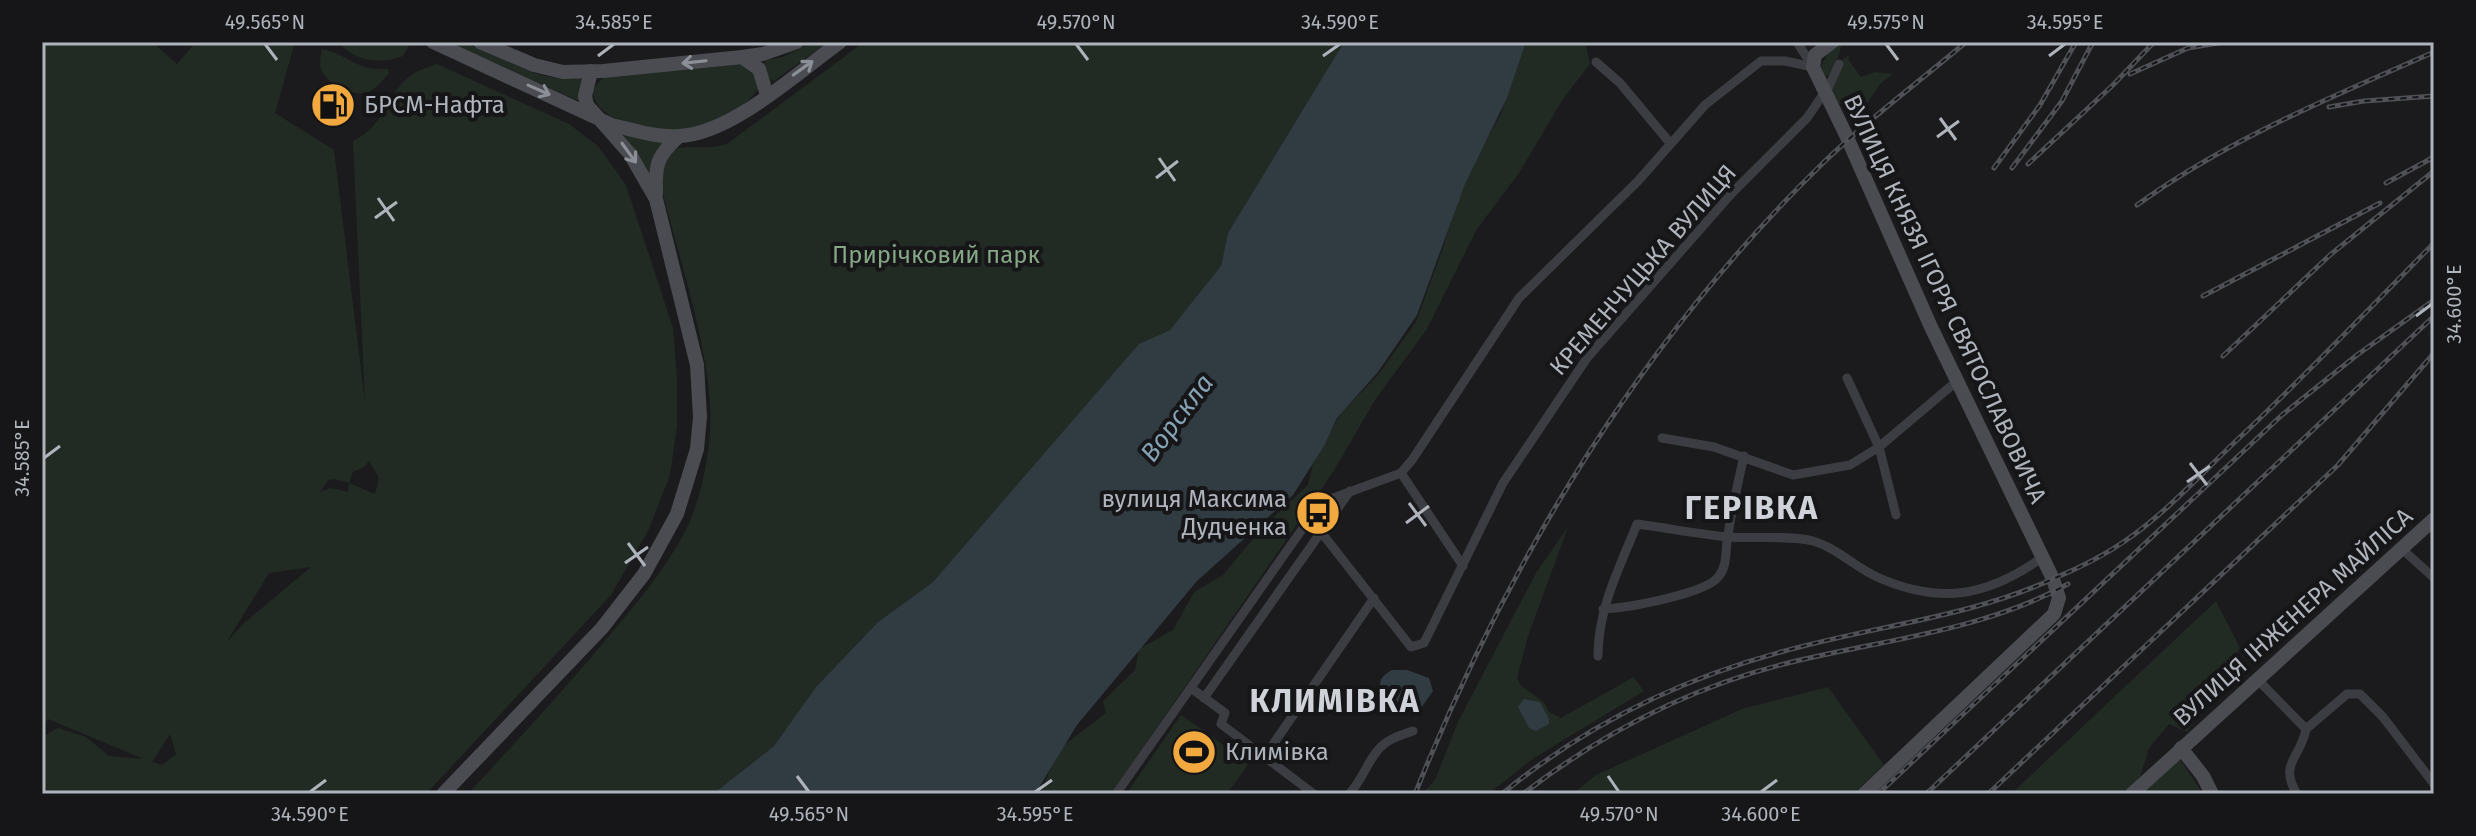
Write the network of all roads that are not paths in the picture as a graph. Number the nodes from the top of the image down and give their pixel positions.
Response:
1 (433, 42) edge
2 (480, 42) edge
3 (797, 42) edge
4 (840, 42) edge
5 (1797, 42) edge
6 (1832, 42) edge
7 (742, 57) junction
8 (1596, 62) dead end
9 (1839, 64) dead end
10 (1813, 67) junction
11 (591, 71) junction
12 (1824, 94) junction
13 (767, 95) junction
14 (593, 115) junction
15 (678, 137) junction
16 (1670, 143) junction
17 (656, 199) junction
18 (1847, 378) dead end
19 (1957, 381) junction
20 (1662, 438) dead end
21 (1879, 447) junction
22 (1744, 456) junction
23 (1401, 473) junction
24 (1350, 490) junction
25 (1896, 515) dead end
26 (2434, 519) edge
27 (1321, 532) junction
28 (1727, 537) junction
29 (2402, 549) junction
30 (2043, 557) junction
31 (1463, 566) junction
32 (2434, 578) edge
33 (1374, 598) junction
34 (1603, 609) junction
35 (1598, 656) dead end
36 (2257, 679) junction
37 (1191, 688) junction
38 (1204, 698) junction
39 (2306, 729) junction
40 (1413, 731) dead end
41 (2181, 748) junction
42 (1265, 756) junction
43 (2434, 784) edge
44 (443, 794) edge
45 (1116, 794) edge
46 (1314, 794) edge
47 (1349, 794) edge
48 (1864, 794) edge
49 (2132, 794) edge
50 (2212, 794) edge
51 (2297, 794) edge

1 -> 14 main road
2 - 11 main road
3 - 7 main road
13 -> 4 main road
5 - 10 street
6 - 10 main road
7 -> 11 main road
7 - 13 main road
8 - 16 street
9 - 12 street, КРЕМЕНЧУЦЬКА ВУЛИЦЯ
10 - 12 main road, ВУЛИЦЯ КНЯЗЯ ІГОРЯ СВЯТОСЛАВОВИЧА
10 - 16 street
11 - 14 main road
12 - 19 main road, ВУЛИЦЯ КНЯЗЯ ІГОРЯ СВЯТОСЛАВОВИЧА
12 - 31 street, КРЕМЕНЧУЦЬКА ВУЛИЦЯ
13 - 15 main road
14 - 15 main road
14 -> 17 main road
15 - 17 main road
16 - 23 street
17 - 44 main road
18 - 21 street
19 - 21 street
19 - 30 main road, ВУЛИЦЯ КНЯЗЯ ІГОРЯ СВЯТОСЛАВОВИЧА
20 - 22 street
21 - 22 street
21 - 25 street
22 - 28 street
23 - 24 street
23 - 31 street
24 - 27 street
24 - 37 street
26 - 29 main road, ВУЛИЦЯ ІНЖЕНЕРА МАЙЛІСА
27 - 33 street
27 - 38 street
28 - 30 street
28 - 34 street
28 - 34 street
29 - 32 street
29 - 36 main road, ВУЛИЦЯ ІНЖЕНЕРА МАЙЛІСА
30 - 48 main road, ВУЛИЦЯ КНЯЗЯ ІГОРЯ СВЯТОСЛАВОВИЧА
31 - 33 street, КРЕМЕНЧУЦЬКА ВУЛИЦЯ
33 - 42 street
34 - 35 street
36 - 39 street
36 - 41 main road, ВУЛИЦЯ ІНЖЕНЕРА МАЙЛІСА
37 - 38 street
37 - 45 street
38 - 42 street
39 - 43 street
39 - 51 street
40 - 47 street
41 - 49 main road, ВУЛИЦЯ ІНЖЕНЕРА МАЙЛІСА
41 - 50 main road
42 - 46 street

